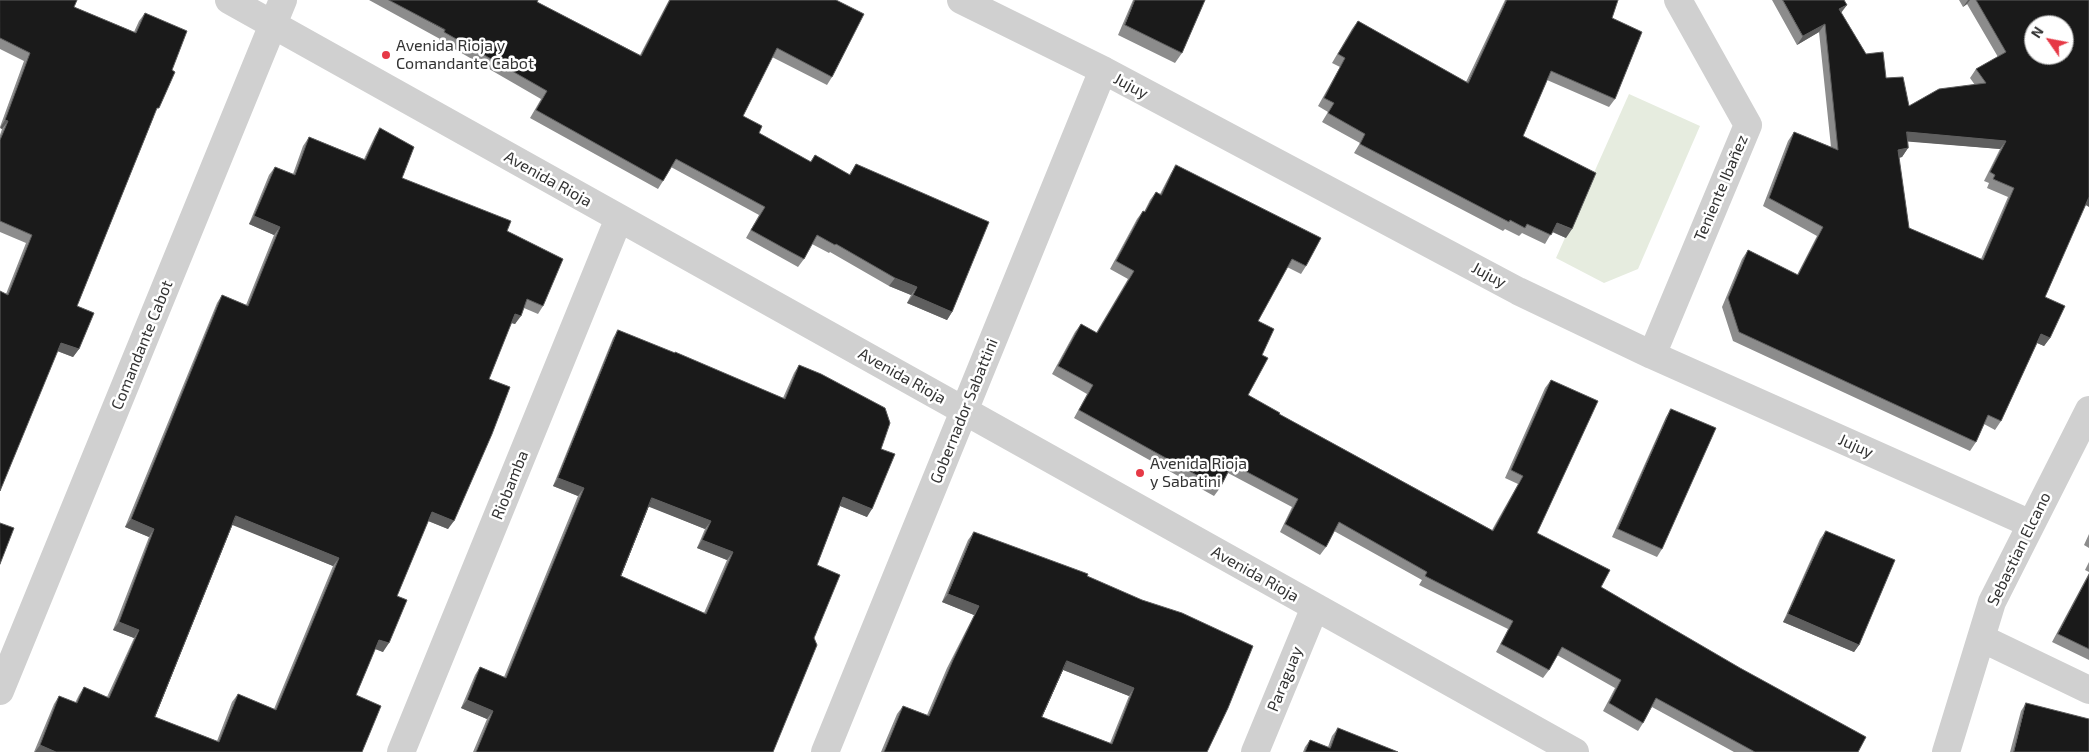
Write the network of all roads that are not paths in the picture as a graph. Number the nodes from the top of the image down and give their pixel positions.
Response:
1 (229, 0) edge
2 (283, 0) edge
3 (1678, 0) edge
4 (974, 3) edge
5 (273, 25) junction
6 (1103, 70) junction
7 (620, 218) junction
8 (1652, 355) junction
9 (2089, 410) edge
10 (964, 411) junction
11 (2031, 524) junction
12 (1315, 607) junction
13 (1981, 638) junction
14 (2089, 690) edge
15 (0, 691) edge
16 (402, 752) edge
17 (825, 752) edge
18 (1255, 752) edge
19 (1575, 752) edge
20 (1946, 752) edge

1 - 5 street, Avenida Rioja
2 - 5 street, Comandante Cabot
3 - 8 street, Teniente Ibañez
4 - 6 street, Jujuy
5 - 7 street, Avenida Rioja
5 - 15 street, Comandante Cabot
6 - 8 street, Jujuy
6 - 10 street, Gobernador Sabattini
7 - 10 street, Avenida Rioja
7 - 16 street, Riobamba
8 - 11 street, Jujuy
9 - 11 street, Sebastian Elcano
10 - 12 street, Avenida Rioja
10 - 17 street, Gobernador Sabattini
11 - 13 street, Sebastian Elcano
12 - 18 street, Paraguay
12 - 19 street, Avenida Rioja
13 - 14 street
13 - 20 street, Sebastian Elcano

